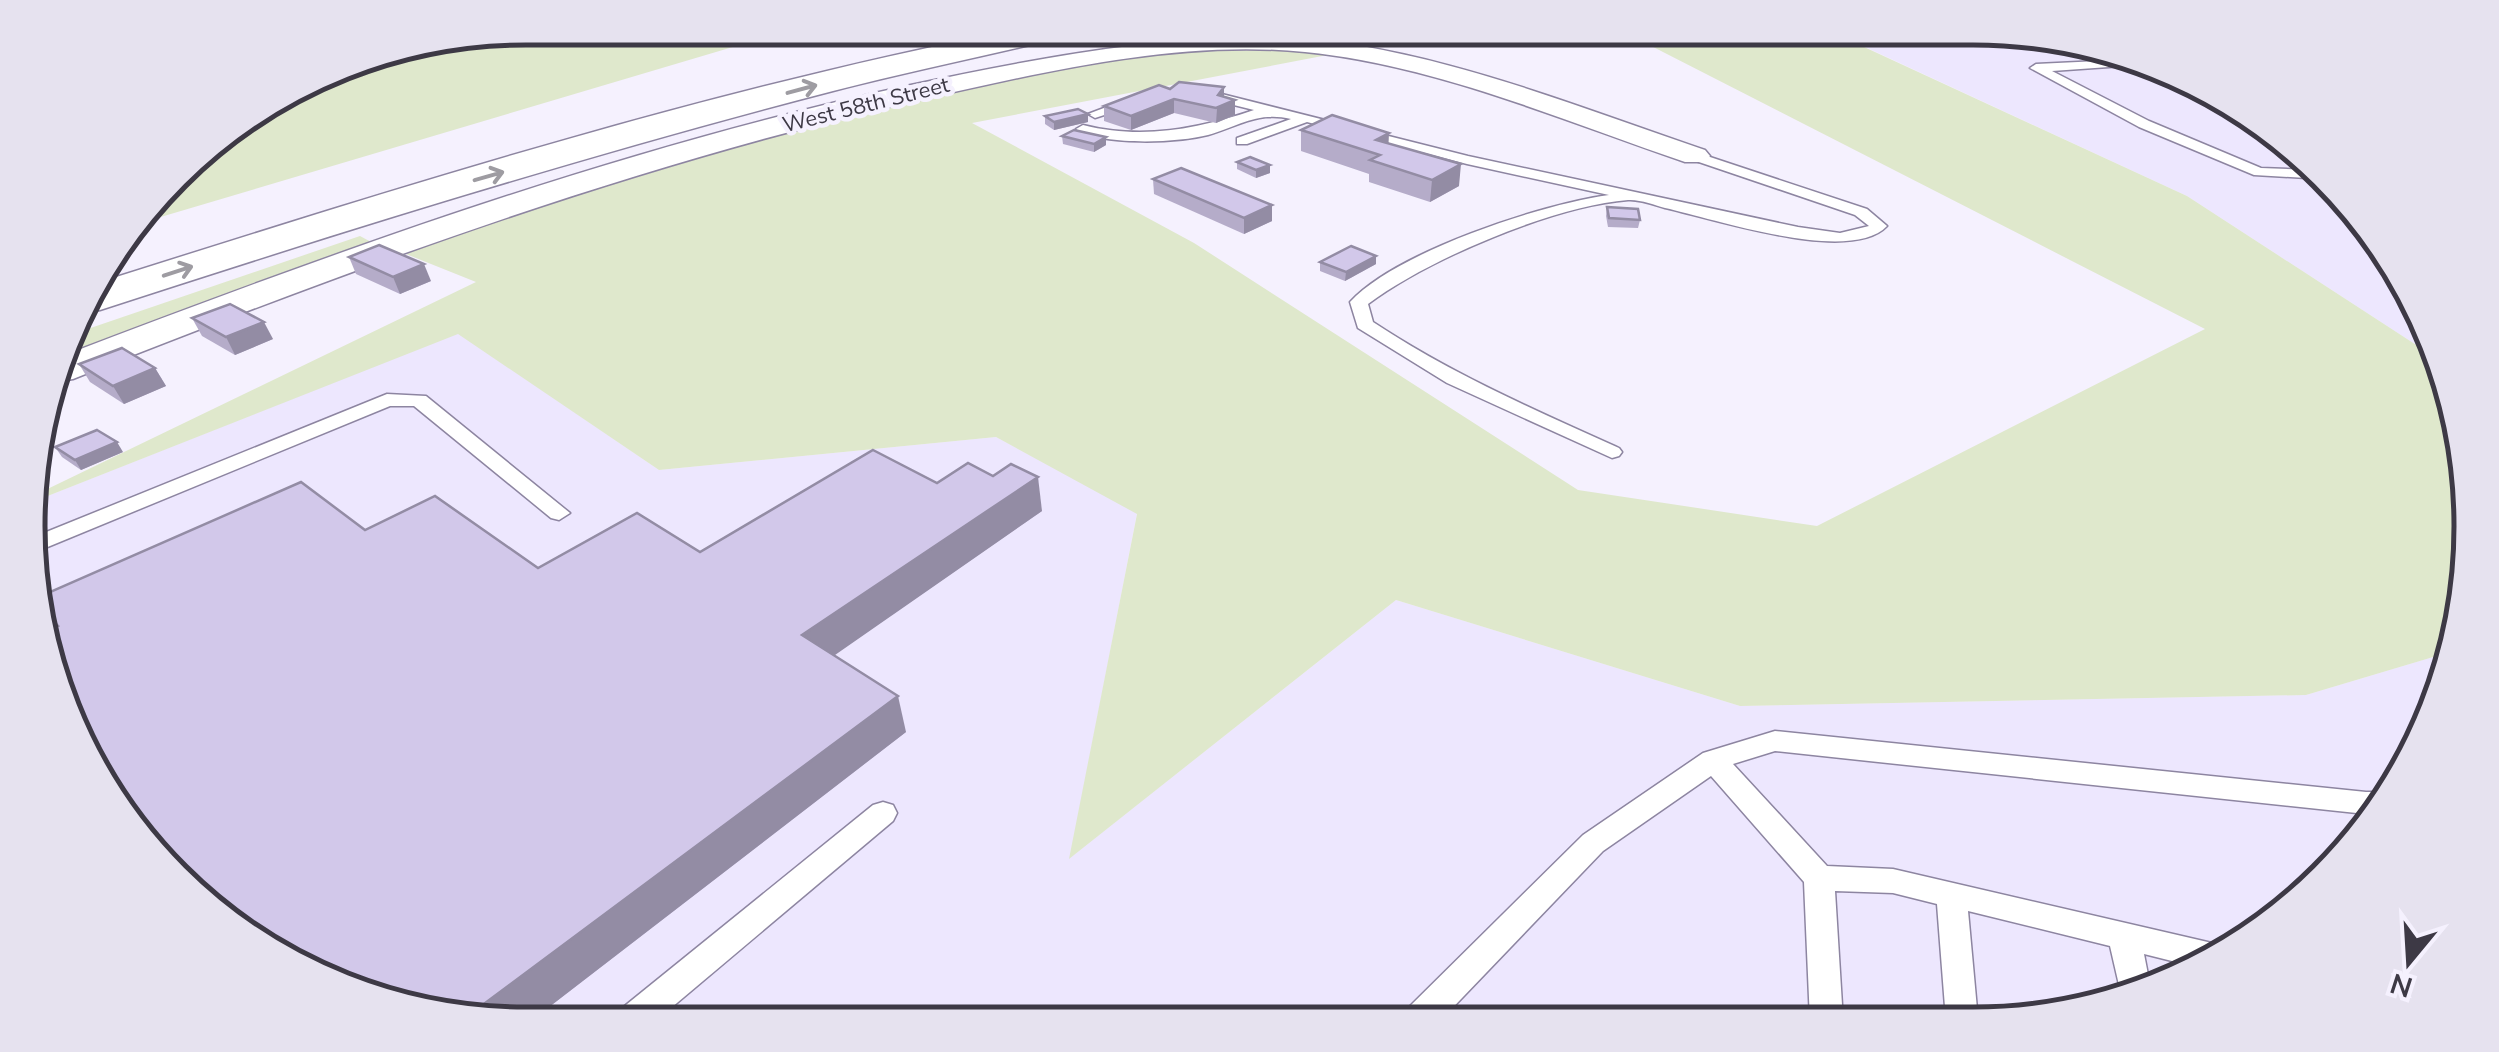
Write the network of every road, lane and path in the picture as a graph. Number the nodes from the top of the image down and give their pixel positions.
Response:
1 (985, 45) edge
2 (1203, 45) edge
3 (1311, 45) edge
4 (2107, 64) edge
5 (1177, 93) edge
6 (1149, 98) edge
7 (1268, 109) junction
8 (1095, 114) dead end
9 (1306, 118) junction
10 (1083, 129) edge
11 (1242, 142) dead end
12 (1694, 156) joint
13 (2300, 174) edge
14 (1640, 198) junction
15 (104, 296) edge
16 (73, 366) edge
17 (1612, 452) dead end
18 (559, 512) dead end
19 (45, 541) edge
20 (1713, 760) junction
21 (2366, 803) edge
22 (882, 813) dead end
23 (1819, 878) junction
24 (1951, 895) junction
25 (2124, 936) junction
26 (2196, 952) edge
27 (2133, 979) edge
28 (648, 1007) edge
29 (1432, 1007) edge
30 (1827, 1007) edge
31 (1961, 1007) edge

15 -> 1 highway
2 - 16 street, West 58th Street
3 - 12 street, West 58th Street
4 - 13 lane
5 - 7 lane
6 - 8 lane
7 - 9 lane
7 - 10 lane
9 - 11 lane
9 - 14 lane
12 - 14 lane
14 - 17 lane
18 - 19 lane
20 - 21 lane
20 - 23 lane
20 - 29 lane
22 - 28 lane
23 - 24 lane
23 - 30 lane
24 - 25 lane
24 - 31 lane
25 - 26 lane
25 - 27 lane

